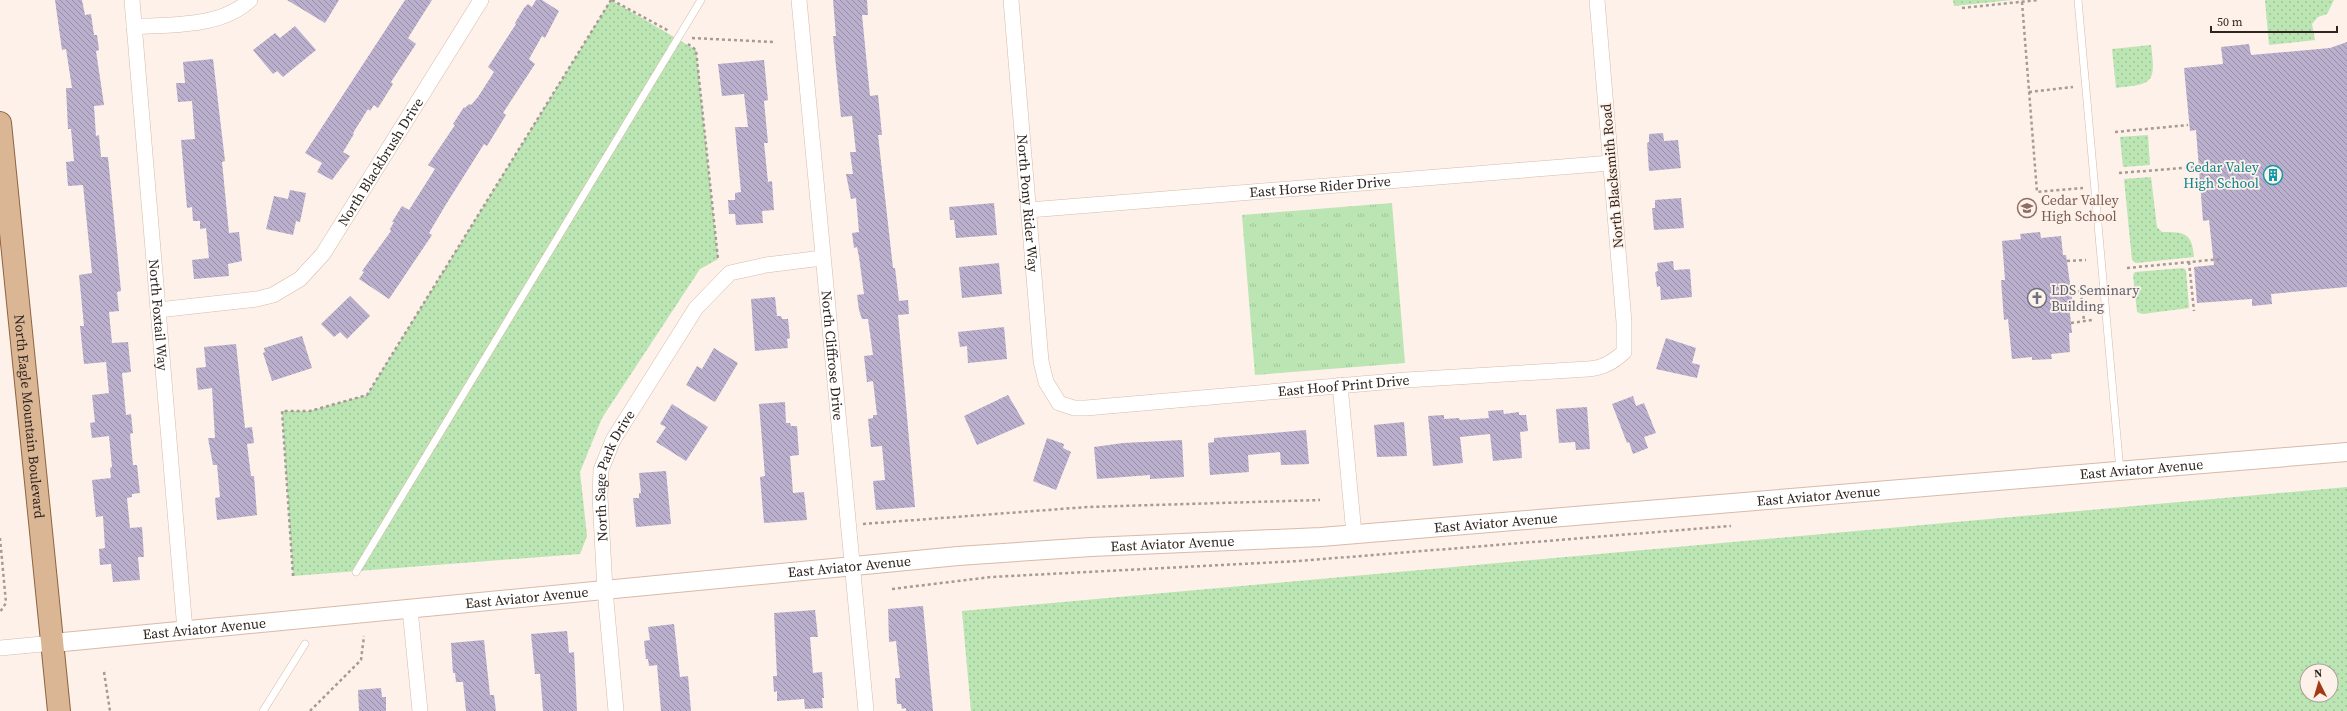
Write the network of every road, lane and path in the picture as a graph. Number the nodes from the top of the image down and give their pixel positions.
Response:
1 (132, 0) edge
2 (250, 0) edge
3 (481, 0) edge
4 (612, 0) edge
5 (702, 0) edge
6 (799, 0) edge
7 (1011, 0) edge
8 (1597, 0) edge
9 (2039, 0) edge
10 (2078, 0) edge
11 (2022, 2) junction
12 (1962, 8) dead end
13 (134, 27) junction
14 (679, 38) junction
15 (773, 42) dead end
16 (2073, 87) dead end
17 (2029, 92) junction
18 (2188, 125) dead end
19 (0, 127) edge
20 (2115, 132) dead end
21 (1611, 163) junction
22 (2196, 167) dead end
23 (2119, 173) dead end
24 (2082, 188) dead end
25 (1029, 210) junction
26 (822, 258) junction
27 (718, 259) dead end
28 (2086, 260) dead end
29 (2221, 260) dead end
30 (2067, 262) dead end
31 (2189, 262) junction
32 (2127, 268) dead end
33 (2089, 291) dead end
34 (2072, 292) dead end
35 (2081, 292) junction
36 (158, 310) junction
37 (2194, 311) dead end
38 (2092, 320) dead end
39 (2084, 321) junction
40 (2071, 323) dead end
41 (1624, 352) joint
42 (1340, 385) junction
43 (1059, 403) joint
44 (2347, 452) edge
45 (2120, 471) junction
46 (1320, 500) dead end
47 (863, 524) dead end
48 (1730, 526) dead end
49 (1354, 534) junction
50 (0, 538) edge
51 (854, 566) junction
52 (356, 572) dead end
53 (293, 576) dead end
54 (892, 589) dead end
55 (605, 590) junction
56 (410, 609) junction
57 (0, 612) edge
58 (185, 630) junction
59 (364, 636) dead end
60 (53, 643) junction
61 (305, 644) dead end
62 (0, 648) edge
63 (104, 672) dead end
64 (59, 711) edge
65 (110, 711) edge
66 (263, 711) edge
67 (310, 711) edge
68 (420, 711) edge
69 (616, 711) edge
70 (866, 711) edge

1 - 13 street, North Foxtail Way
2 - 13 street
3 - 36 street, North Blackbrush Drive
4 - 14 path
4 - 53 path
5 - 14 lane
6 - 26 street, North Cliffrose Drive
7 - 25 street, North Pony Rider Way
8 - 21 street, North Blacksmith Road
9 - 11 path
10 - 45 lane
11 - 12 path
11 - 17 path
13 - 36 street, North Foxtail Way
14 - 15 path
14 - 27 path
14 - 52 lane
16 - 17 path
17 - 24 path
18 - 20 path
19 - 60 main road, North Eagle Mountain Boulevard
21 - 25 street, East Horse Rider Drive
21 - 41 street, North Blacksmith Road
22 - 23 path
25 - 43 street, North Pony Rider Way
26 - 51 street, North Cliffrose Drive
26 - 55 street, North Sage Park Drive
28 - 30 path
29 - 31 path
31 - 32 path
31 - 37 path
33 - 35 path
34 - 35 path
35 - 39 path
36 - 58 street, North Foxtail Way
38 - 39 path
39 - 40 path
41 - 42 street, East Hoof Print Drive
42 - 43 street, East Hoof Print Drive
42 - 49 street
44 - 45 street, East Aviator Avenue
45 - 49 street, East Aviator Avenue
46 - 47 path
48 - 54 path
49 - 51 street, East Aviator Avenue
50 - 57 path
51 - 55 street, East Aviator Avenue
51 - 70 street, North Cliffrose Drive
55 - 56 street, East Aviator Avenue
55 - 69 street, North Sage Park Drive
56 - 58 street, East Aviator Avenue
56 - 68 street
58 - 60 street, East Aviator Avenue
59 - 67 path
60 - 62 street, East Aviator Avenue
60 - 64 main road, North Eagle Mountain Boulevard
61 - 66 lane
63 - 65 path

